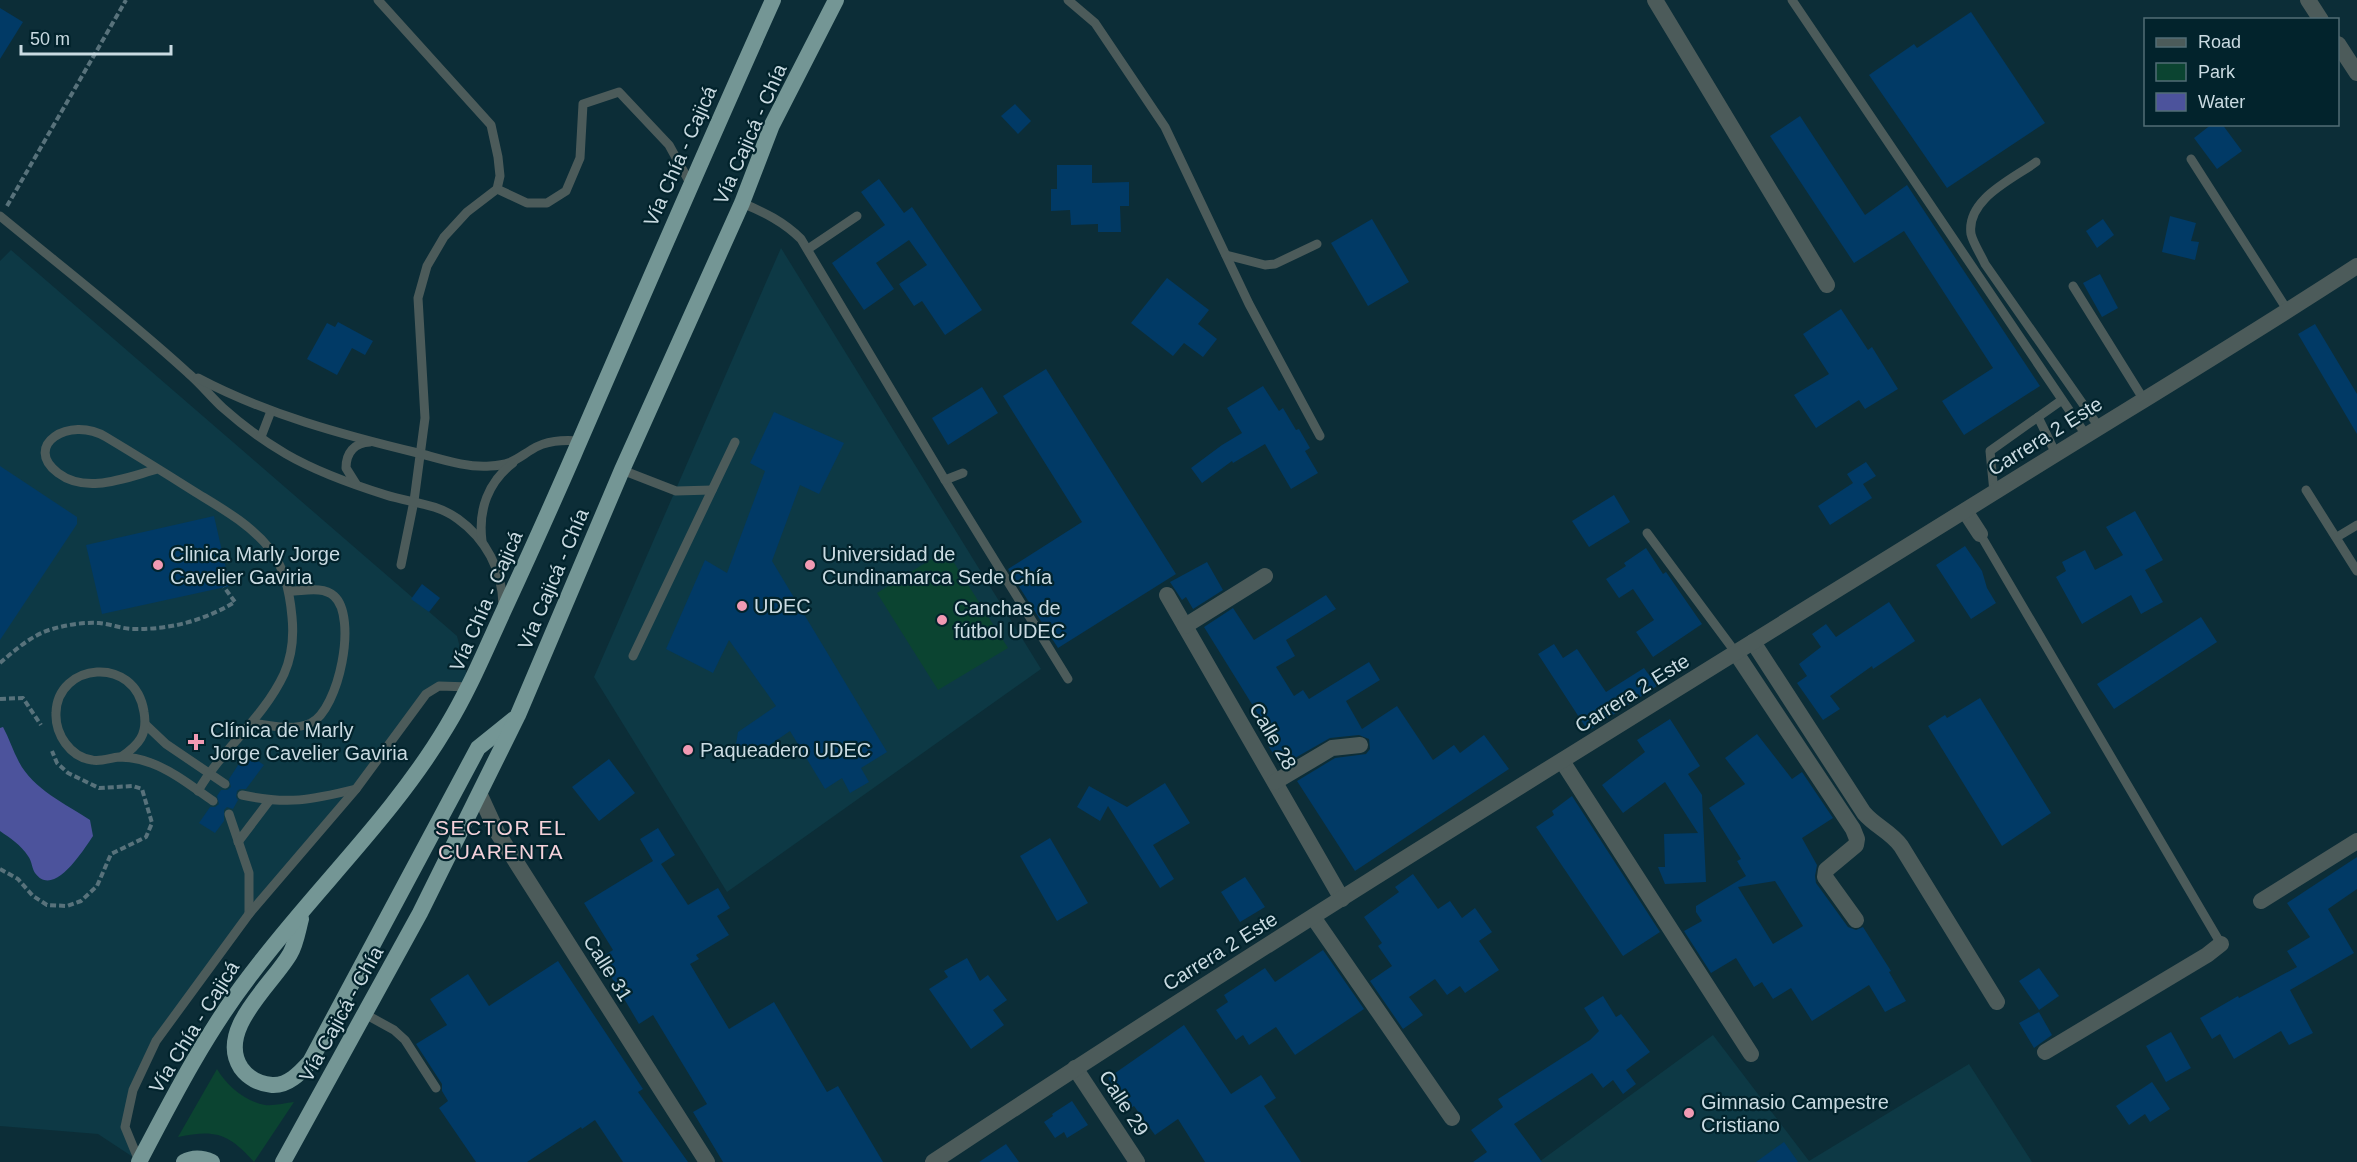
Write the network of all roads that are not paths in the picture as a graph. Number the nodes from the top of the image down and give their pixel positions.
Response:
1 (378, 0) edge
2 (773, 0) edge
3 (836, 0) edge
4 (1068, 0) edge
5 (1654, 0) edge
6 (1792, 0) edge
7 (2308, 0) edge
8 (2320, 18) edge
9 (2339, 47) edge
10 (2357, 73) edge
11 (2191, 159) dead end
12 (2036, 162) dead end
13 (690, 183) junction
14 (497, 189) junction
15 (742, 203) junction
16 (857, 216) dead end
17 (0, 217) edge
18 (1317, 244) dead end
19 (808, 249) junction
20 (1226, 255) junction
21 (2357, 266) edge
22 (1827, 285) dead end
23 (2073, 286) dead end
24 (2288, 311) junction
25 (189, 374) junction
26 (2062, 400) junction
27 (2144, 400) junction
28 (271, 411) junction
29 (2038, 417) junction
30 (2092, 431) junction
31 (1320, 436) dead end
32 (261, 437) junction
33 (580, 441) junction
34 (735, 442) dead end
35 (376, 443) junction
36 (422, 454) junction
37 (2056, 454) junction
38 (515, 462) junction
39 (158, 468) junction
40 (622, 470) junction
41 (963, 473) dead end
42 (945, 480) junction
43 (363, 487) junction
44 (712, 490) junction
45 (2306, 490) dead end
46 (1994, 492) junction
47 (414, 501) junction
48 (1965, 511) junction
49 (2357, 525) edge
50 (1647, 533) dead end
51 (1980, 534) joint
52 (2337, 537) junction
53 (482, 542) junction
54 (401, 565) dead end
55 (2357, 571) edge
56 (1264, 576) dead end
57 (290, 591) junction
58 (1167, 595) dead end
59 (503, 612) junction
60 (1185, 626) junction
61 (1753, 642) junction
62 (1736, 653) junction
63 (633, 656) dead end
64 (1068, 679) dead end
65 (470, 687) junction
66 (518, 715) junction
67 (252, 723) junction
68 (146, 725) junction
69 (1360, 745) dead end
70 (121, 757) junction
71 (1562, 760) junction
72 (208, 773) junction
73 (1275, 782) junction
74 (225, 784) dead end
75 (356, 789) junction
76 (198, 791) junction
77 (242, 795) dead end
78 (480, 795) junction
79 (213, 801) dead end
80 (269, 801) junction
81 (229, 814) dead end
82 (2357, 841) edge
83 (238, 842) junction
84 (1342, 898) junction
85 (2261, 901) dead end
86 (303, 912) junction
87 (249, 914) junction
88 (1313, 917) junction
89 (1856, 920) dead end
90 (2221, 944) joint
91 (1996, 1002) dead end
92 (365, 1014) junction
93 (2045, 1052) dead end
94 (1751, 1054) dead end
95 (1075, 1068) junction
96 (436, 1088) dead end
97 (1452, 1118) dead end
98 (139, 1162) edge
99 (184, 1162) edge
100 (212, 1162) edge
101 (283, 1162) edge
102 (706, 1162) edge
103 (933, 1162) edge
104 (1137, 1162) edge

1 - 14 lane
2 - 13 highway, Vía Chía - Cajicá
3 - 15 highway, Vía Cajicá - Chía
4 - 20 lane
5 - 22 street
6 - 26 lane
7 - 8 street
9 - 10 street
11 - 24 lane
12 - 30 lane
13 - 14 lane
13 - 33 highway, Vía Chía - Cajicá
14 - 36 lane
15 - 19 lane
15 - 40 highway, Vía Cajicá - Chía
16 - 19 lane
17 - 25 lane
18 - 20 lane
19 - 42 lane
20 - 31 lane
21 - 24 street, Carrera 2 Este
23 - 27 lane
24 - 27 street, Carrera 2 Este
25 - 28 lane
25 - 32 lane
26 - 29 lane
26 - 30 lane
27 - 30 street, Carrera 2 Este
28 - 32 lane
28 - 35 lane
29 - 37 lane
29 - 46 lane
30 - 37 street, Carrera 2 Este
32 - 43 lane
33 - 38 lane
33 - 59 highway, Vía Chía - Cajicá
34 - 44 lane
35 - 36 lane
35 - 43 lane
36 - 38 lane
36 - 47 lane
37 - 46 street, Carrera 2 Este
38 - 53 lane
39 - 39 lane
39 - 57 lane
40 - 44 lane
40 - 66 highway, Vía Cajicá - Chía
41 - 42 lane
42 - 64 lane
43 - 47 lane
44 - 63 lane
45 - 52 lane
46 - 48 street, Carrera 2 Este
47 - 53 lane
47 - 54 lane
48 - 51 street
48 - 61 street, Carrera 2 Este
49 - 52 lane
50 - 62 lane
51 - 90 lane
52 - 55 lane
53 - 59 lane
56 - 60 street
57 - 67 lane
57 - 67 lane
58 - 60 street, Calle 28
59 - 65 highway, Vía Chía - Cajicá
60 - 73 street, Calle 28
61 - 62 street, Carrera 2 Este
61 - 91 street
62 - 71 street, Carrera 2 Este
62 - 89 street
65 - 75 lane
65 - 86 highway, Vía Chía - Cajicá
66 - 78 highway, Vía Cajicá - Chía
66 - 86 highway
67 - 72 lane
68 - 70 lane
68 - 70 lane
68 - 72 lane
69 - 73 street
70 - 76 lane
71 - 84 street, Carrera 2 Este
71 - 94 street
72 - 74 lane
72 - 76 lane
73 - 84 street, Calle 28
75 - 80 lane
75 - 87 lane
76 - 79 lane
77 - 80 lane
78 - 92 highway, Vía Cajicá - Chía
78 - 102 street, Calle 31
80 - 83 lane
81 - 83 lane
82 - 85 street
83 - 87 lane
84 - 88 street, Carrera 2 Este
86 - 98 highway, Vía Chía - Cajicá
87 - 98 lane
88 - 95 street, Carrera 2 Este
88 - 97 street
90 - 93 street
92 - 96 lane
92 - 101 highway, Vía Cajicá - Chía
95 - 103 street, Carrera 2 Este
95 - 104 street, Calle 29
99 - 100 highway

